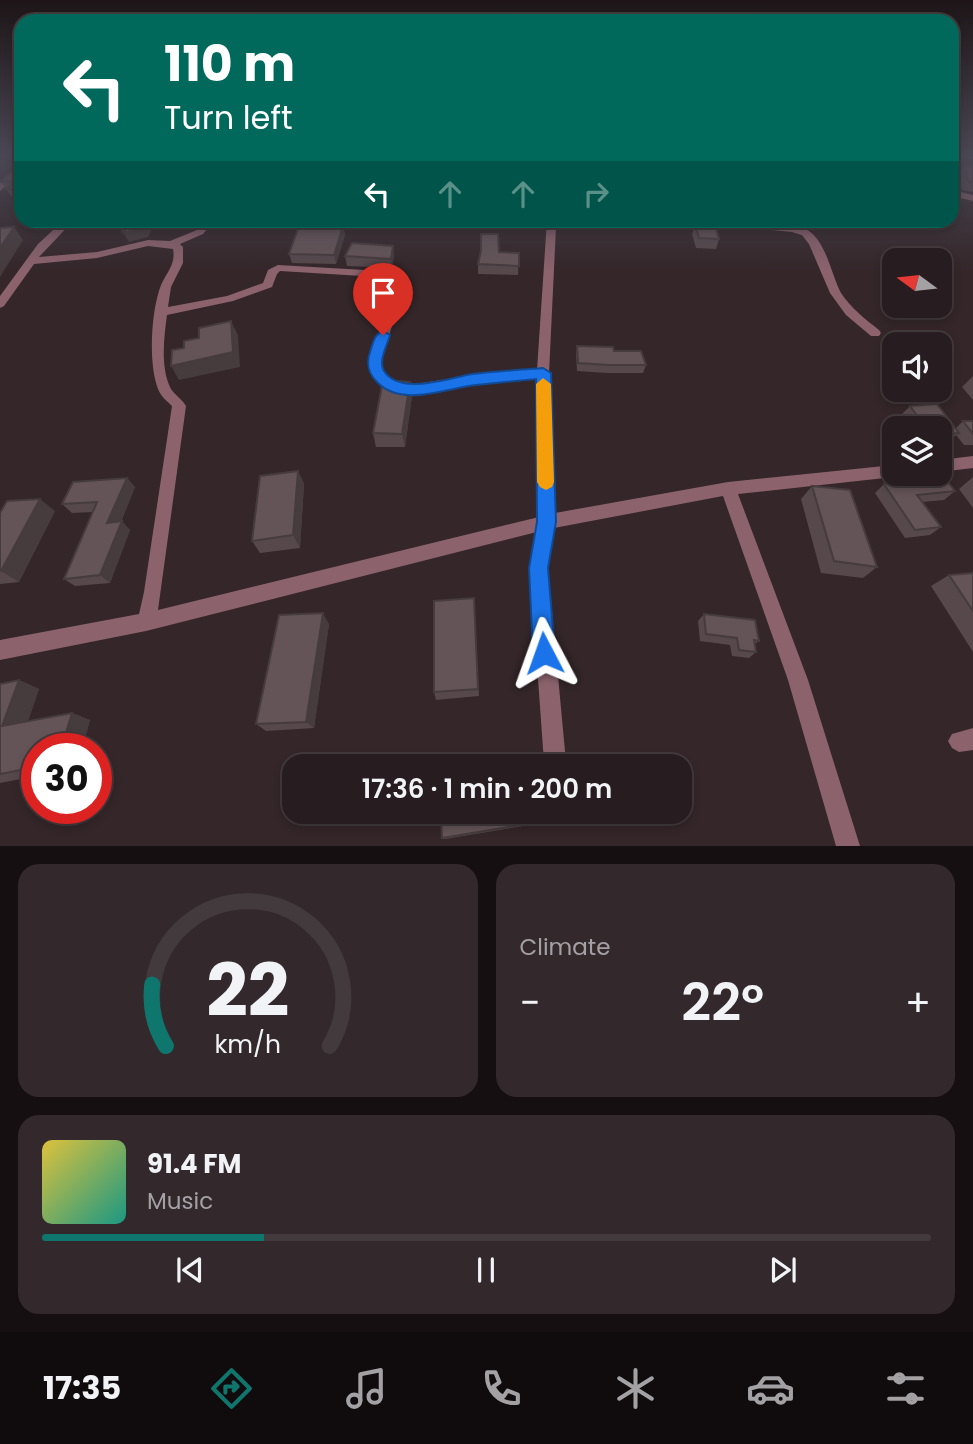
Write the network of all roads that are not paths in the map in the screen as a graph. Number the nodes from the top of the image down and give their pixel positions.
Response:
1 (61, 228) edge
2 (204, 228) edge
3 (552, 228) edge
4 (784, 228) edge
5 (172, 244) junction
6 (31, 261) junction
7 (0, 304) edge
8 (163, 312) junction
9 (875, 333) dead end
10 (543, 373) junction
11 (973, 462) edge
12 (952, 465) edge
13 (882, 472) edge
14 (728, 489) junction
15 (547, 522) junction
16 (146, 622) junction
17 (0, 650) edge
18 (554, 754) edge
19 (849, 845) edge

1 - 6 street
2 - 5 street
3 - 10 street
4 - 9 street
5 - 6 street
5 - 8 street
6 - 7 street
8 - 10 street
8 - 16 street
10 - 15 street
11 - 12 street
13 - 14 street
14 - 15 street
14 - 19 street
15 - 16 street
15 - 18 street
16 - 17 street

